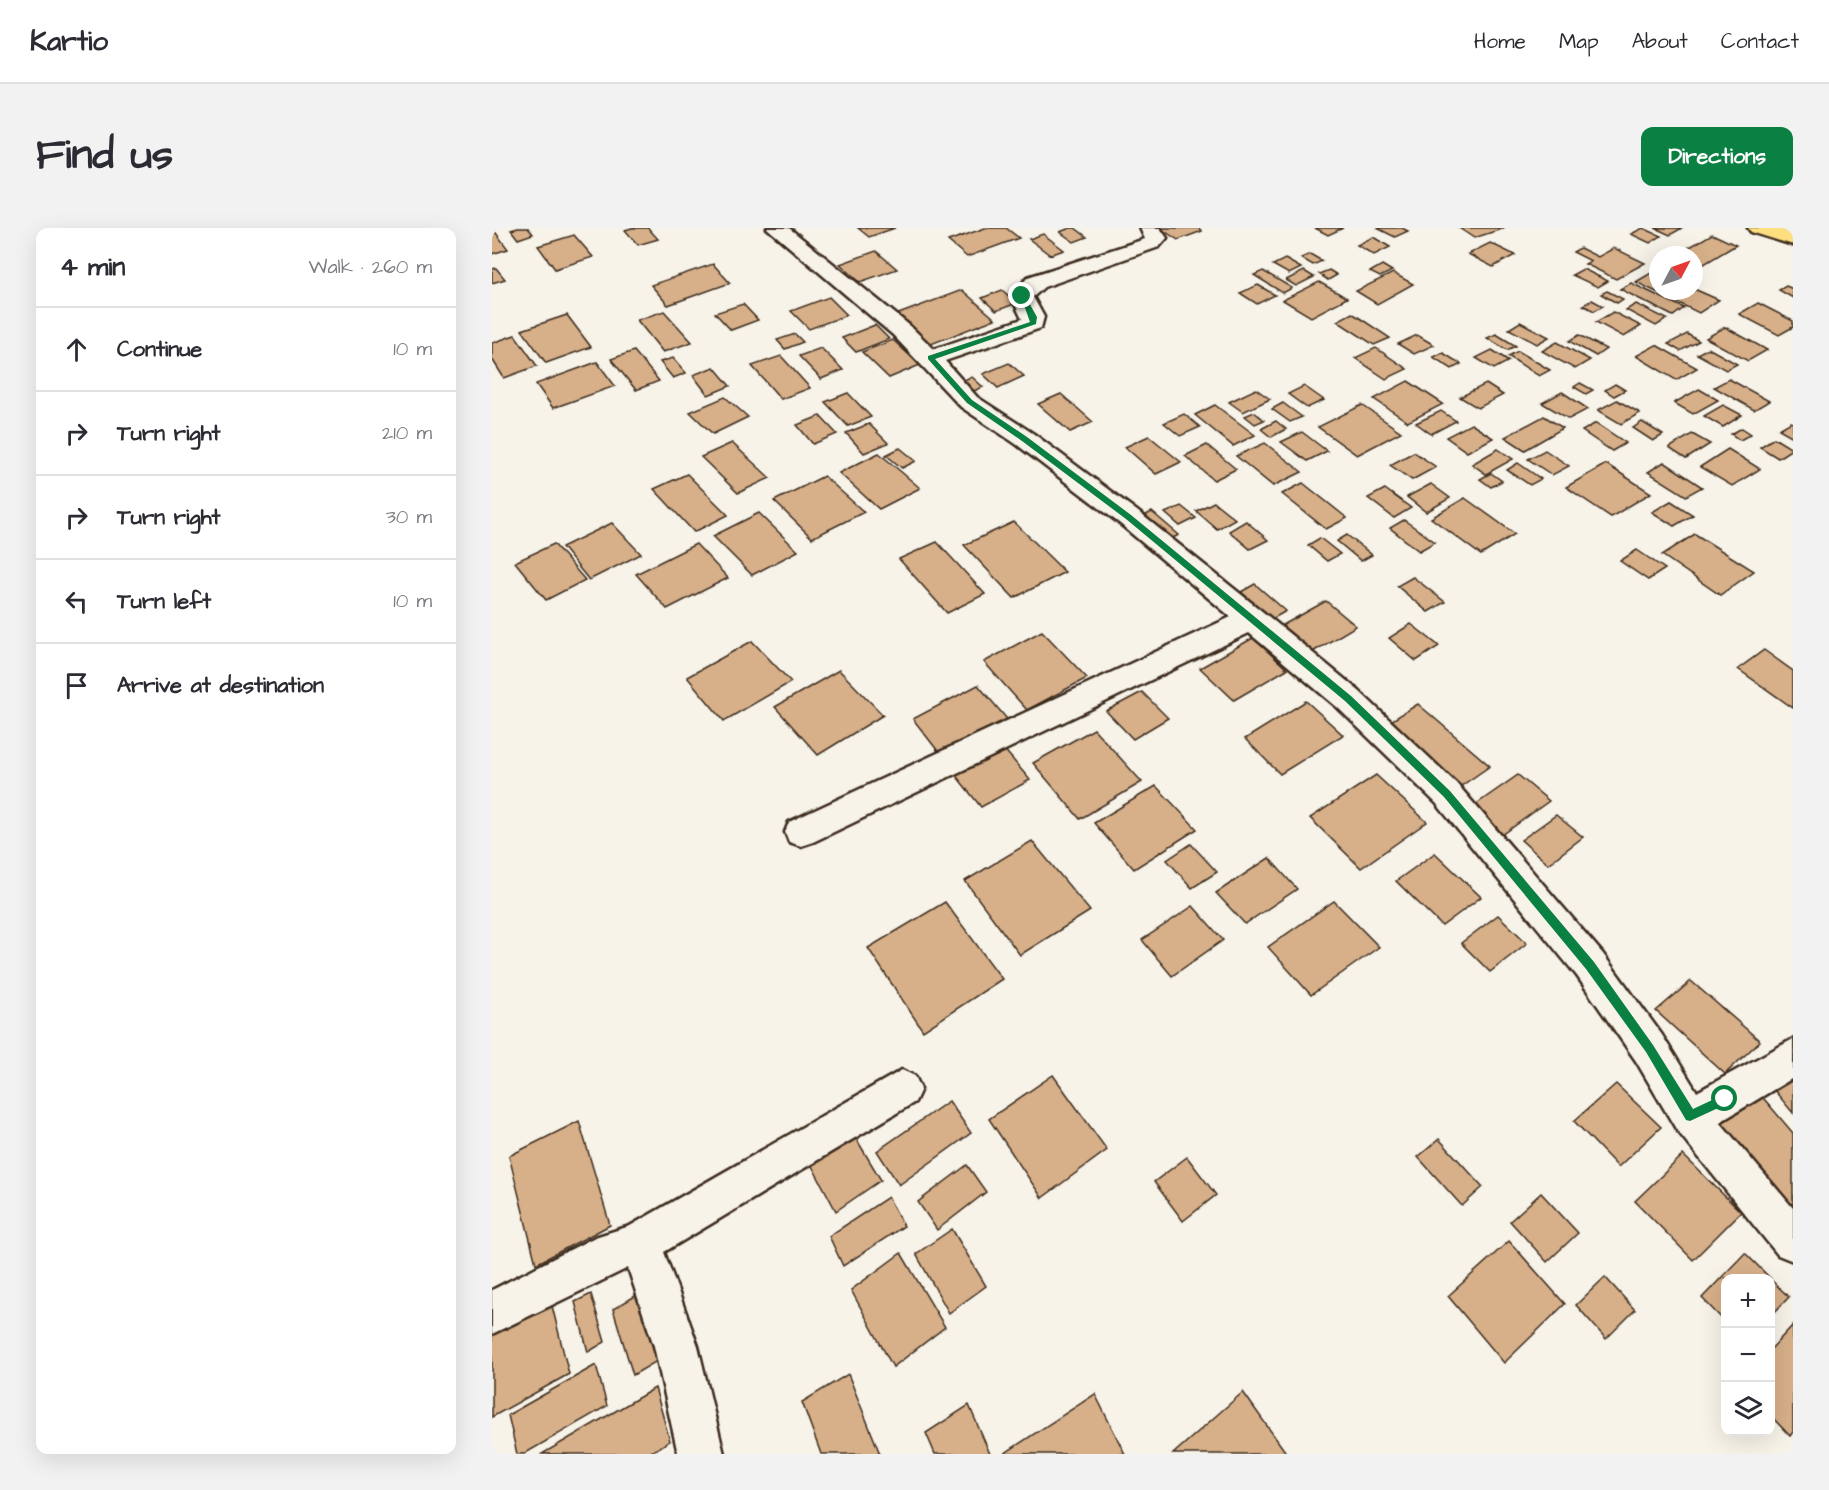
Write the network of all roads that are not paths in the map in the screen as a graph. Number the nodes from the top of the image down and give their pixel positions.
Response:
1 (777, 228) edge
2 (1149, 228) edge
3 (1758, 228) edge
4 (1793, 240) edge
5 (930, 358) junction
6 (1253, 619) junction
7 (801, 832) dead end
8 (1793, 1057) edge
9 (902, 1089) dead end
10 (1690, 1116) junction
11 (1793, 1240) edge
12 (638, 1244) junction
13 (492, 1313) edge
14 (701, 1454) edge

1 - 5 street
2 - 5 street
3 - 4 main road
5 - 6 street
6 - 7 street
6 - 10 street
8 - 10 street
9 - 12 street
10 - 11 street
12 - 13 street
12 - 14 street

